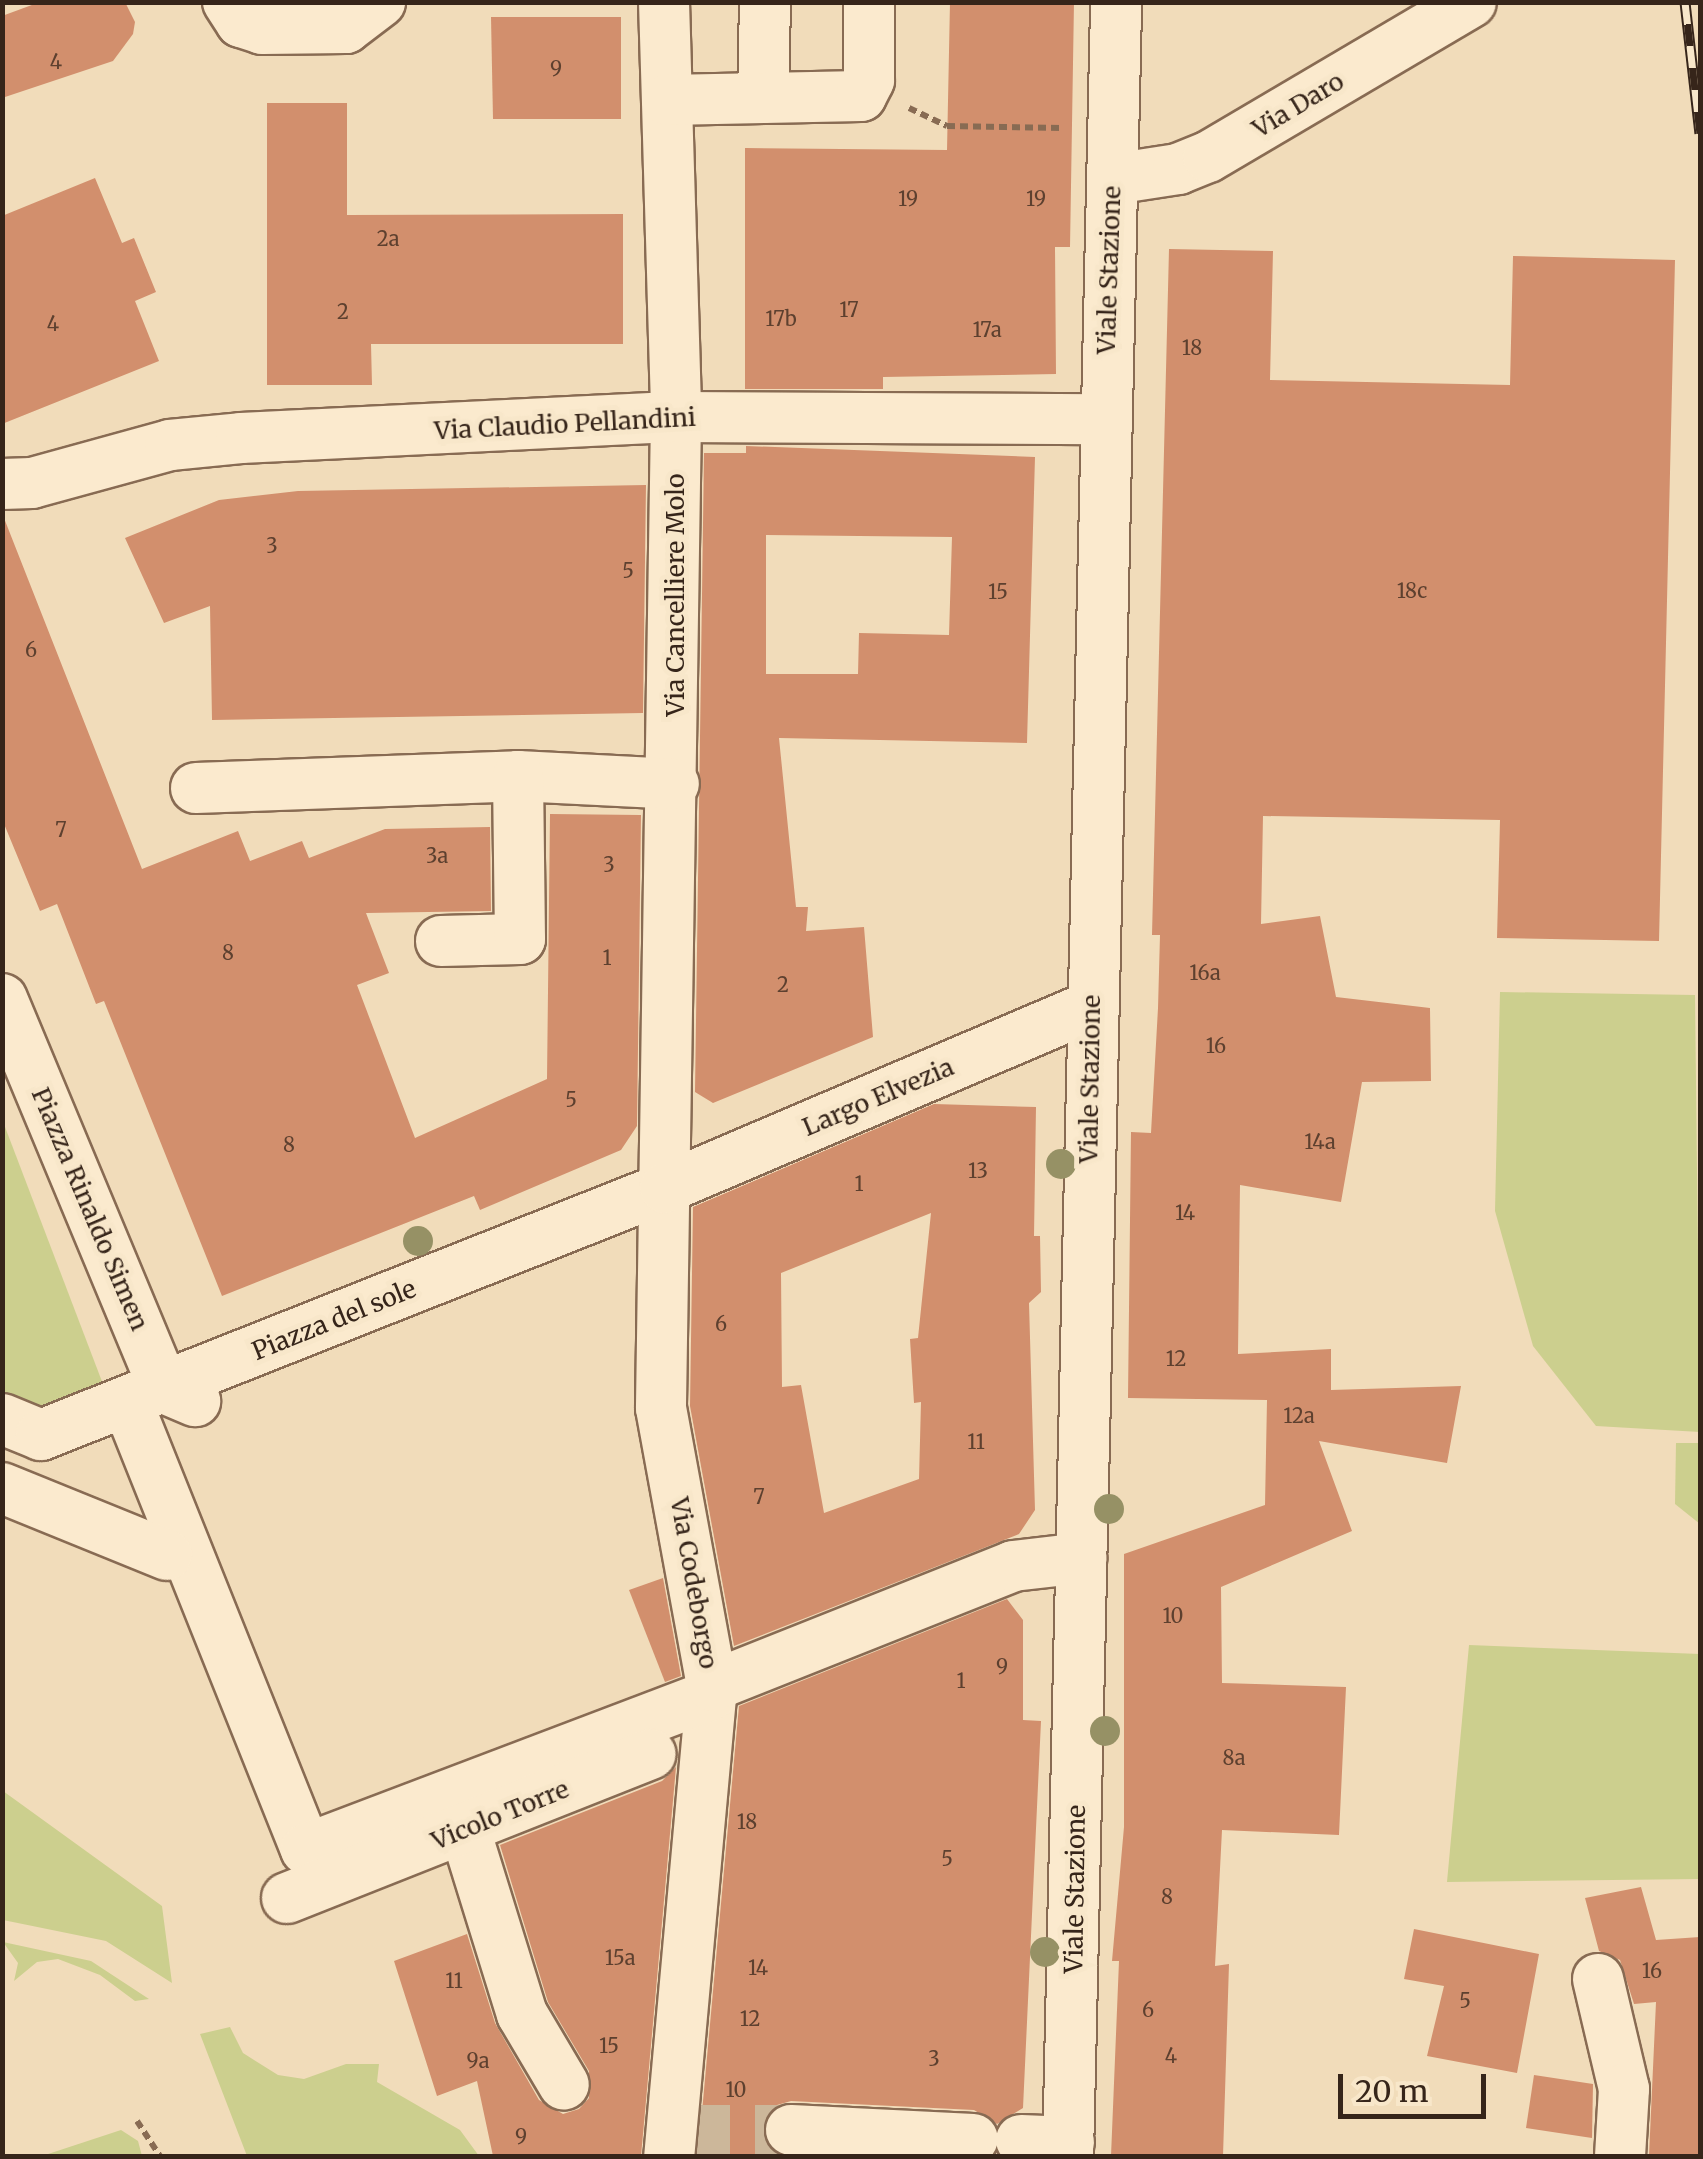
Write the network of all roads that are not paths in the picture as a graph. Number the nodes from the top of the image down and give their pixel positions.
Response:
1 (228, 2) edge
2 (380, 2) edge
3 (664, 2) edge
4 (765, 2) edge
5 (869, 2) edge
6 (1116, 2) edge
7 (1471, 2) edge
8 (300, 16) edge
9 (763, 98) junction
10 (667, 100) junction
11 (1113, 179) junction
12 (676, 417) junction
13 (1104, 418) junction
14 (12, 492) edge
15 (518, 776) junction
16 (674, 784) junction
17 (196, 788) dead end
18 (441, 942) dead end
19 (2, 999) edge
20 (1092, 1006) junction
21 (665, 1188) junction
22 (162, 1397) junction
23 (2, 1419) edge
24 (2, 1488) edge
25 (167, 1555) dead end
26 (1082, 1558) junction
27 (712, 1703) junction
28 (465, 1830) junction
29 (287, 1898) dead end
30 (1598, 1979) dead end
31 (564, 2085) dead end
32 (791, 2130) tunnel mouth
33 (674, 2138) edge
34 (1033, 2144) edge
35 (1620, 2156) edge

1 - 8 street
2 - 8 street
3 - 10 street, Via Cancelliere Molo
4 - 9 street
5 - 9 street
6 - 11 street, Viale Stazione
7 - 11 street, Via Daro
9 - 10 street
10 - 12 street, Via Cancelliere Molo
11 - 13 street, Viale Stazione
12 - 13 street, Via Claudio Pellandini
12 - 14 street, Via Claudio Pellandini
12 - 16 street, Via Cancelliere Molo
13 - 20 street, Viale Stazione
15 - 16 street
15 - 17 street
15 - 18 street
16 - 21 street, Via Cancelliere Molo
19 - 22 street, Piazza Rinaldo Simen
20 - 21 street, Largo Elvezia
20 - 26 street, Viale Stazione
21 - 22 street, Piazza del sole
21 - 27 street, Via Codeborgo
22 - 23 street, Piazza del sole
22 - 27 street, Piazza Rinaldo Simen
24 - 25 street
26 - 27 street, Vicolo Torre
26 - 34 street, Viale Stazione
27 - 28 street, Vicolo Torre
27 - 33 street, Via Codeborgo
28 - 29 street, Vicolo Torre
28 - 31 street
30 - 35 street
32 - 34 street

